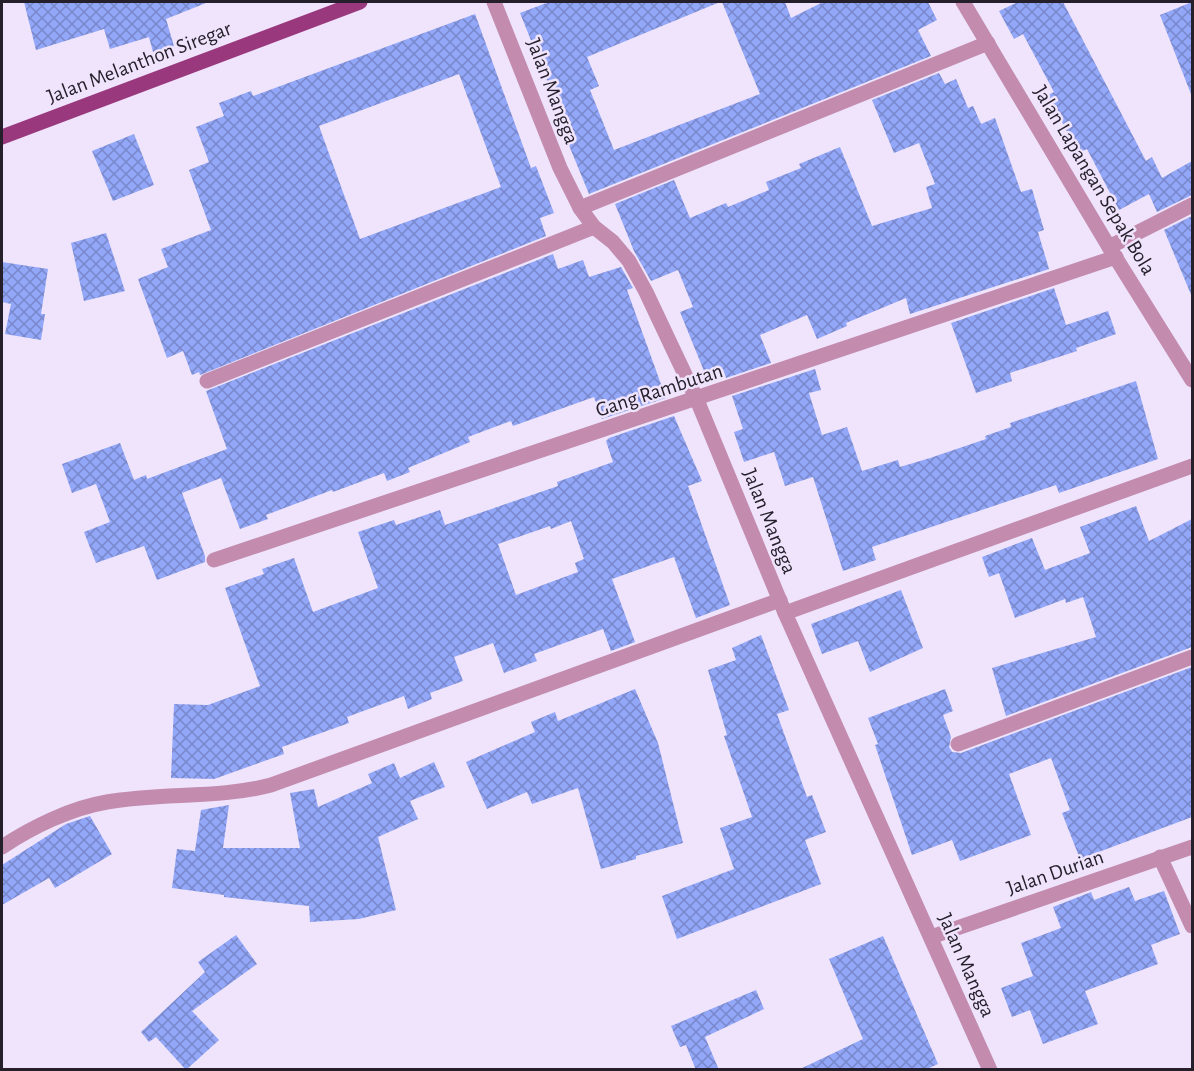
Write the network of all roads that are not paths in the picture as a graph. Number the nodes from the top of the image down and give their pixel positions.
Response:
1 (360, 2) edge
2 (494, 2) edge
3 (963, 2) edge
4 (988, 43) junction
5 (2, 137) edge
6 (1192, 205) edge
7 (580, 208) junction
8 (594, 227) junction
9 (1113, 252) junction
10 (1192, 380) edge
11 (207, 381) dead end
12 (697, 400) junction
13 (1192, 466) edge
14 (214, 560) dead end
15 (782, 607) junction
16 (1192, 657) edge
17 (958, 744) dead end
18 (2, 847) edge
19 (1192, 847) edge
20 (1160, 857) junction
21 (1192, 926) edge
22 (931, 937) junction
23 (990, 1070) edge

1 - 5 main road, Jalan Melanthon Siregar
2 - 7 street, Jalan Mangga
3 - 4 street, Jalan Lapangan Sepak Bola
4 - 7 street
4 - 9 street, Jalan Lapangan Sepak Bola
6 - 9 street, Gang Rambutan
7 - 8 street, Jalan Mangga
8 - 11 street
8 - 12 street, Jalan Mangga
9 - 10 street, Jalan Lapangan Sepak Bola
9 - 12 street, Gang Rambutan
12 - 14 street, Gang Rambutan
12 - 15 street, Jalan Mangga
13 - 15 street
15 - 18 street
15 - 22 street, Jalan Mangga
16 - 17 street
19 - 20 street, Jalan Durian
20 - 21 street
20 - 22 street, Jalan Durian
22 - 23 street, Jalan Mangga

